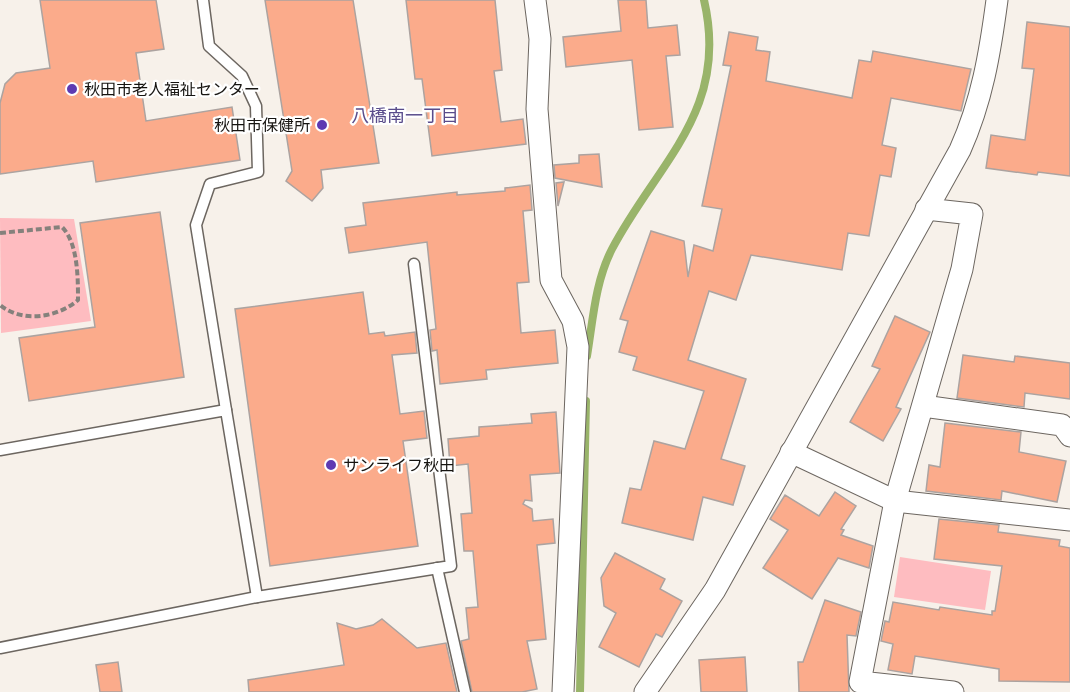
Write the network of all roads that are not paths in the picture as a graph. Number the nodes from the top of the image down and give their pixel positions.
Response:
1 (203, 0) edge
2 (535, 0) edge
3 (997, 0) edge
4 (926, 209) junction
5 (414, 264) dead end
6 (923, 406) junction
7 (226, 410) junction
8 (1070, 436) edge
9 (0, 450) edge
10 (791, 452) junction
11 (895, 501) junction
12 (1070, 520) edge
13 (437, 568) junction
14 (257, 597) junction
15 (0, 648) edge
16 (465, 692) edge
17 (563, 692) edge
18 (645, 692) edge
19 (953, 692) edge

1 - 7 lane
2 - 17 street
3 - 4 street
4 - 6 street
4 - 10 street
5 - 13 lane
6 - 8 street
6 - 11 street
7 - 9 lane
7 - 14 lane
10 - 11 street
10 - 18 street
11 - 12 street
11 - 19 street
13 - 14 lane
13 - 16 lane
14 - 15 lane

